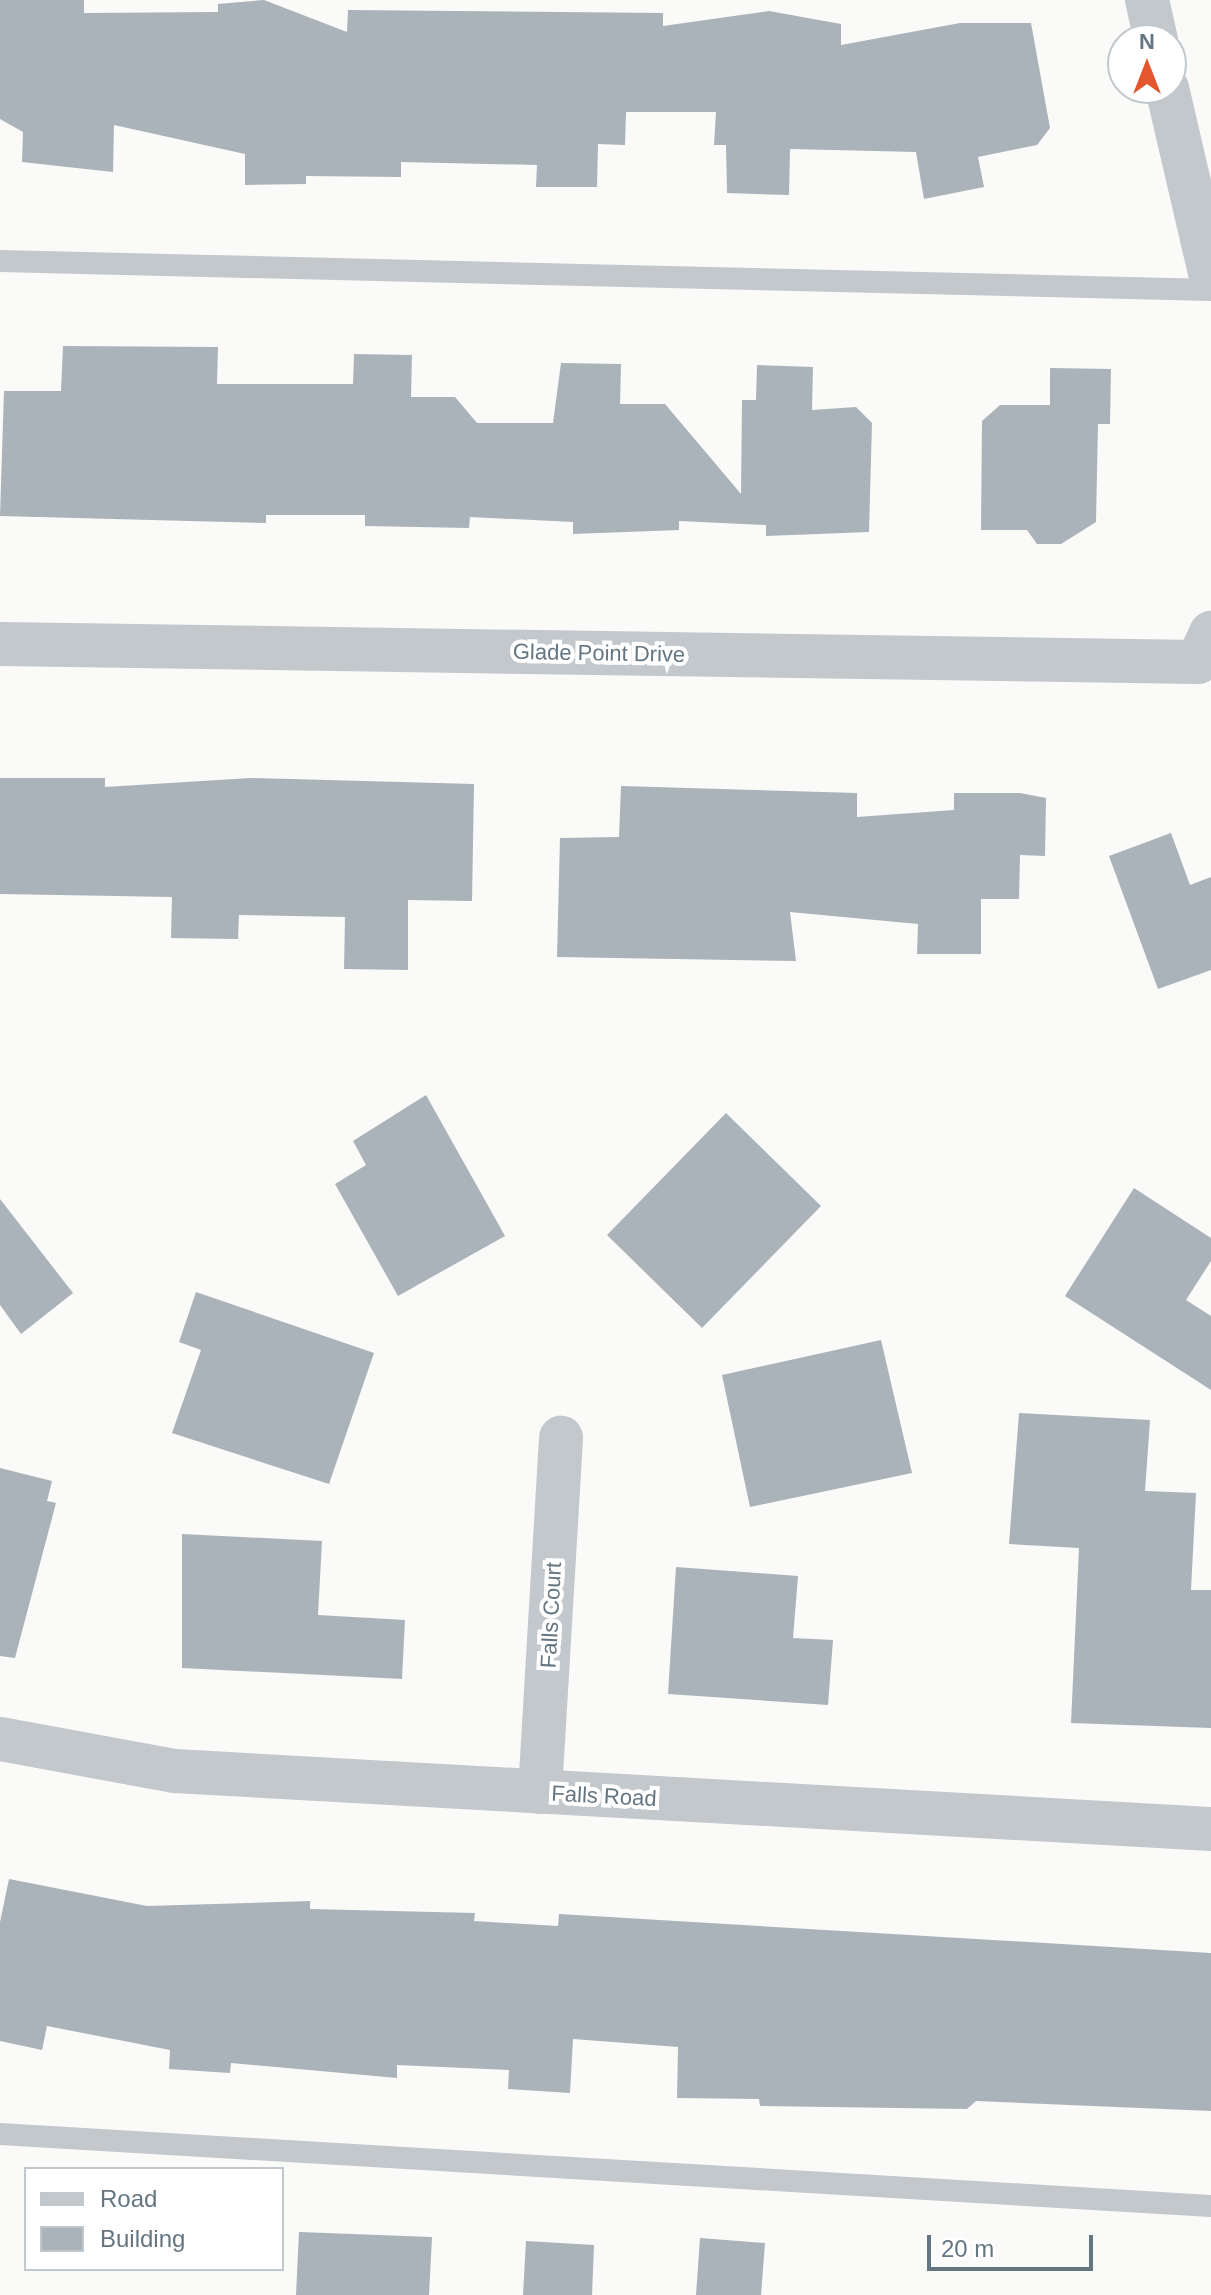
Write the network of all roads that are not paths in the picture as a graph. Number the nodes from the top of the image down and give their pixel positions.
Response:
1 (1147, 0) edge
2 (1152, 24) edge
3 (1171, 104) edge
4 (0, 261) edge
5 (1211, 277) edge
6 (1211, 290) edge
7 (0, 644) edge
8 (1205, 647) edge
9 (561, 1438) dead end
10 (0, 1739) edge
11 (540, 1792) junction
12 (1211, 1829) edge
13 (0, 2134) edge
14 (1211, 2206) edge

1 - 2 street
3 - 5 street
4 - 6 lane
7 - 8 street, Glade Point Drive
9 - 11 street, Falls Court
10 - 11 street, Falls Road
11 - 12 street, Falls Road
13 - 14 lane

